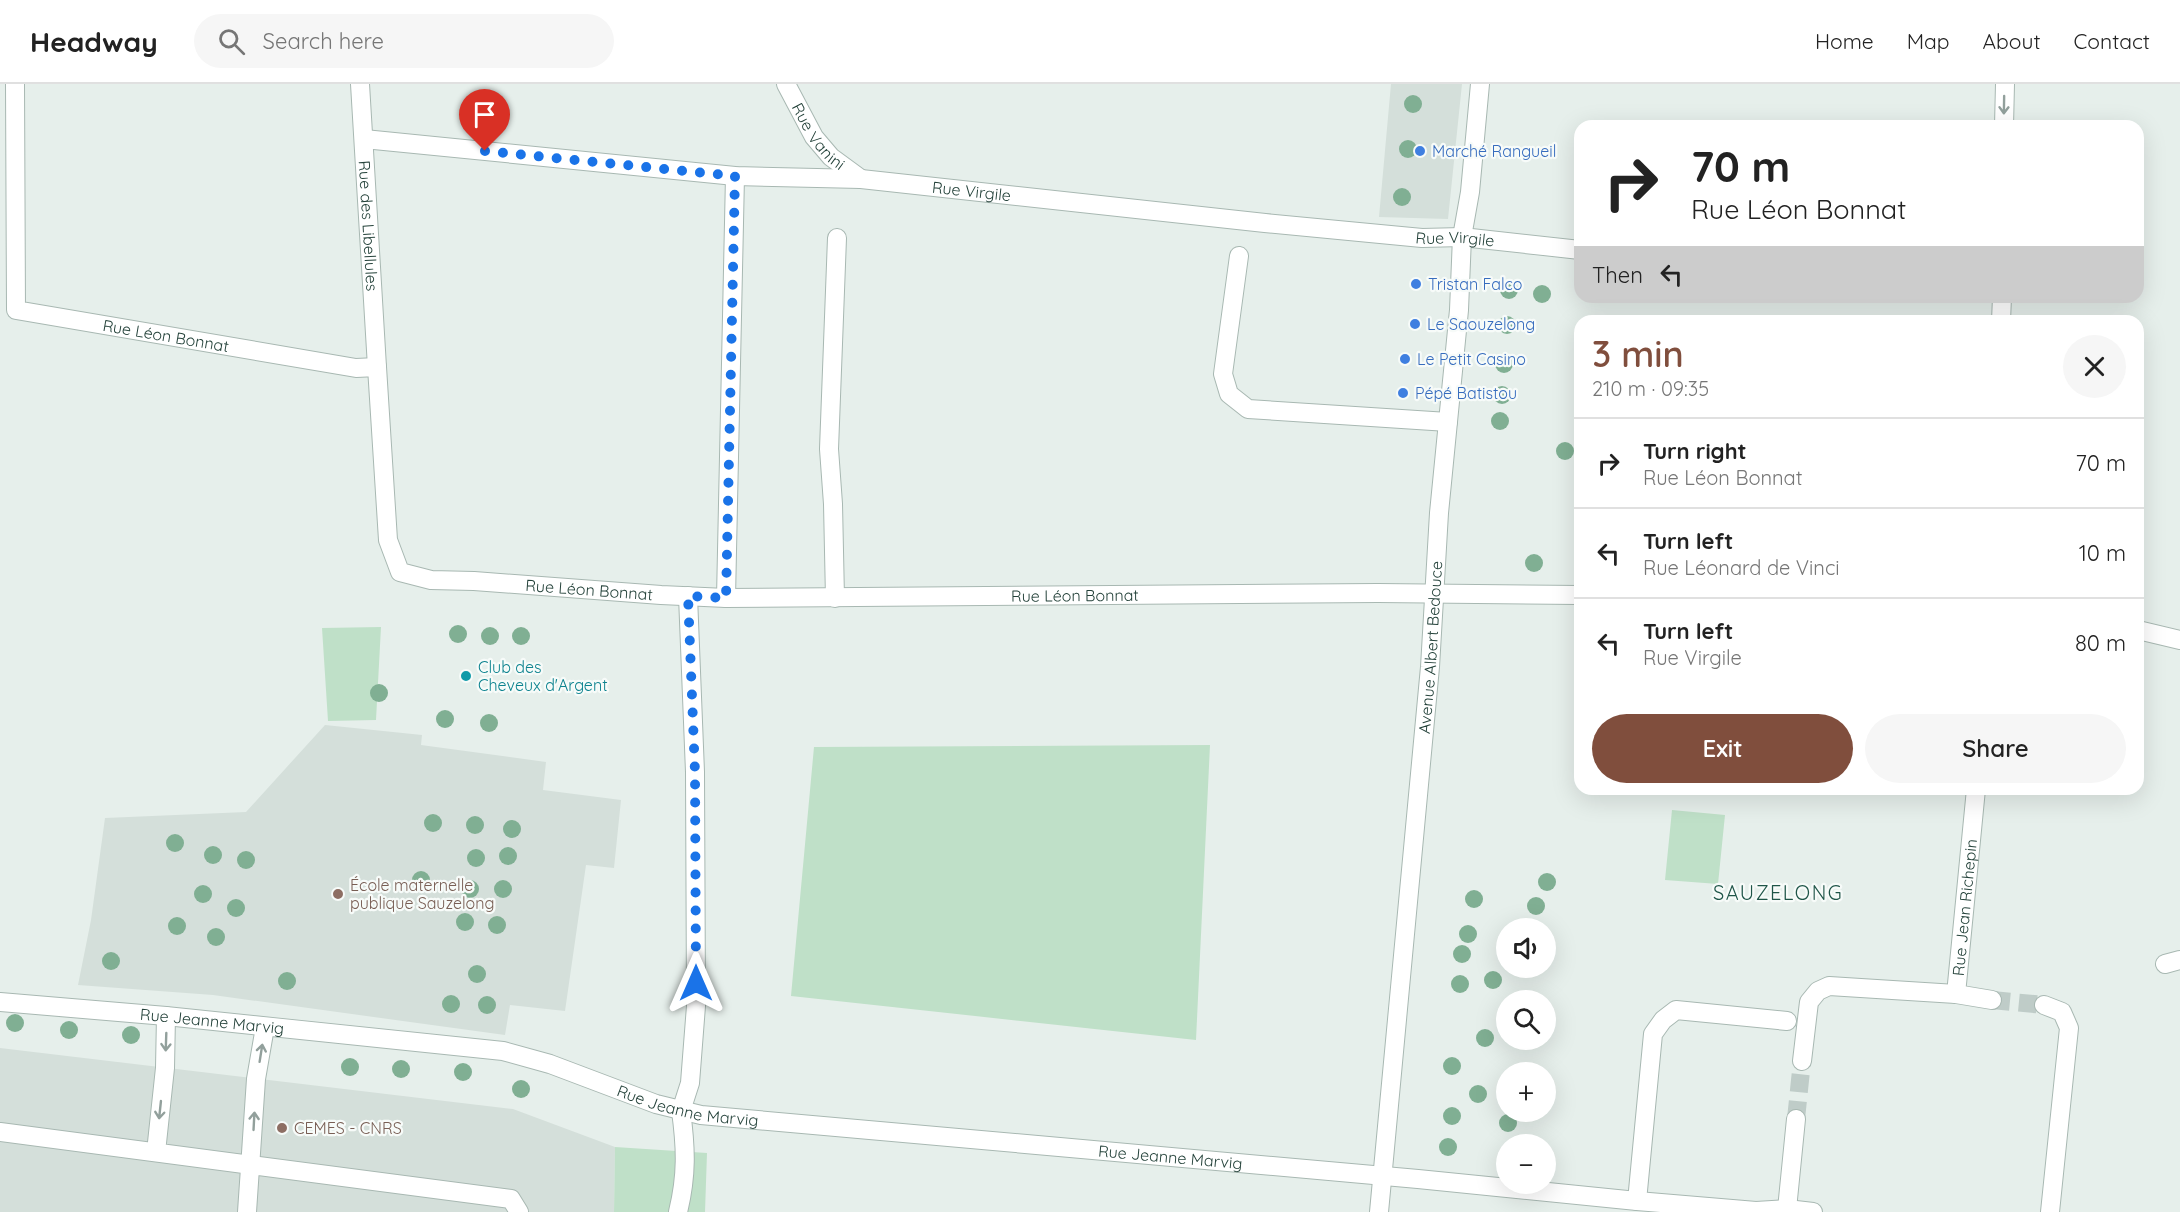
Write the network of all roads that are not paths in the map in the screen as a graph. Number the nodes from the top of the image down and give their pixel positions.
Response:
1 (15, 84) edge
2 (360, 84) edge
3 (786, 84) edge
4 (1480, 84) edge
5 (2005, 84) edge
6 (2004, 120) edge
7 (364, 139) junction
8 (735, 176) junction
9 (861, 179) junction
10 (1462, 237) junction
11 (837, 238) dead end
12 (1574, 249) edge
13 (1239, 256) dead end
14 (8, 309) edge
15 (377, 367) junction
16 (1448, 422) junction
17 (1434, 594) junction
18 (1574, 595) edge
19 (688, 596) junction
20 (726, 598) junction
21 (835, 598) junction
22 (2144, 631) edge
23 (2180, 640) edge
24 (1975, 795) edge
25 (1956, 994) junction
26 (1992, 1000) tunnel mouth
27 (0, 1002) edge
28 (2044, 1005) tunnel mouth
29 (166, 1016) junction
30 (1787, 1021) dead end
31 (265, 1027) junction
32 (1802, 1061) tunnel mouth
33 (681, 1111) junction
34 (1796, 1119) tunnel mouth
35 (0, 1132) edge
36 (156, 1152) junction
37 (251, 1164) junction
38 (1382, 1177) junction
39 (1637, 1201) junction
40 (1787, 1209) junction
41 (247, 1212) edge
42 (519, 1212) edge
43 (678, 1212) edge
44 (1379, 1212) edge
45 (1756, 1212) edge
46 (1813, 1212) edge
47 (2050, 1212) edge

1 - 14 street, Rue Léon Bonnat
2 - 7 street, Rue des Libellules
3 - 9 street, Rue Vanini
4 - 10 street, Avenue Albert Bedouce
5 -> 6 street
7 - 8 street, Rue Virgile
7 - 15 street, Rue des Libellules
8 - 9 street, Rue Virgile
8 - 20 street
9 - 10 street, Rue Virgile
10 - 12 street, Rue Virgile
10 - 16 street, Avenue Albert Bedouce
11 - 21 street
13 - 16 street
14 - 15 street, Rue Léon Bonnat
15 - 19 street, Rue Léon Bonnat
16 - 17 street, Avenue Albert Bedouce
17 - 18 street, Rue Léon Bonnat
17 - 21 street, Rue Léon Bonnat
17 - 38 street, Avenue Albert Bedouce
19 - 20 street, Rue Léon Bonnat
19 - 33 street
20 - 21 street, Rue Léon Bonnat
22 - 23 street
24 - 25 street, Rue Jean Richepin
25 - 26 street
25 - 32 street, Rue Jean Richepin
27 - 29 street, Rue Jeanne Marvig
28 - 47 street
29 - 31 street, Rue Jeanne Marvig
29 -> 36 street
30 - 39 street
31 - 33 street, Rue Jeanne Marvig
37 -> 31 street
33 - 38 street, Rue Jeanne Marvig
33 - 43 street
34 - 40 street
35 - 36 street
36 - 37 street
37 - 41 street
37 - 42 street
38 - 39 street, Rue Jeanne Marvig
38 - 44 street, Avenue Albert Bedouce
39 - 45 street, Rue Jeanne Marvig
40 - 45 street, Rue Jeanne Marvig
40 - 46 street, Rue Jeanne Marvig

